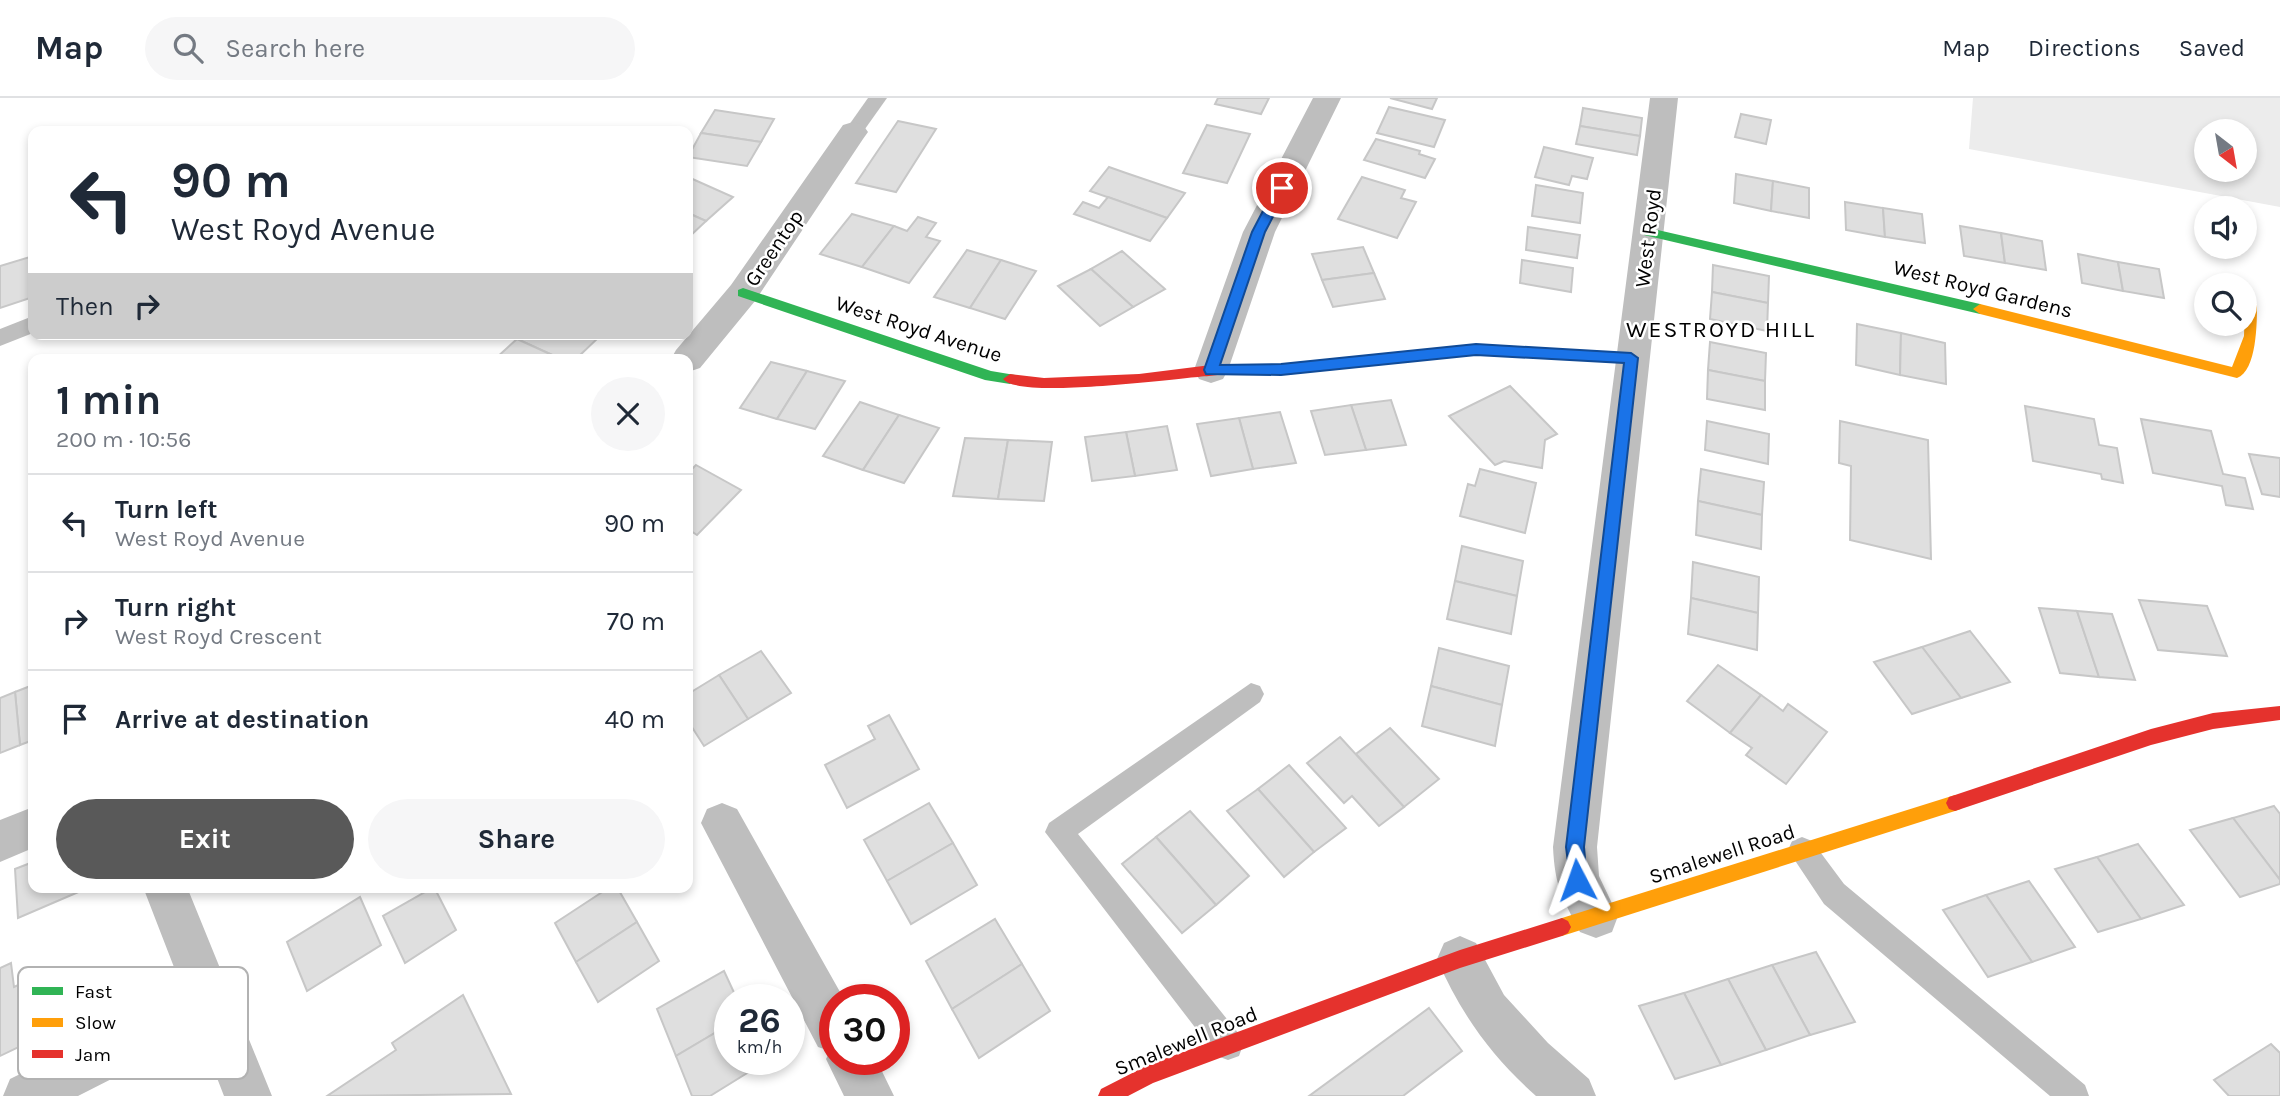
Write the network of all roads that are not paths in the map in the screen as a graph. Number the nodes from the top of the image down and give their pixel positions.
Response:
1 (878, 98) edge
2 (1327, 98) edge
3 (1664, 98) edge
4 (853, 132) joint
5 (1649, 232) junction
6 (743, 293) junction
7 (28, 326) edge
8 (2251, 336) edge
9 (0, 338) edge
10 (692, 354) edge
11 (1631, 358) junction
12 (1211, 370) junction
13 (1251, 694) dead end
14 (2280, 713) edge
15 (722, 823) dead end
16 (28, 829) edge
17 (0, 841) edge
18 (1802, 850) junction
19 (167, 893) edge
20 (1596, 916) junction
21 (1460, 959) junction
22 (196, 967) edge
23 (819, 1001) edge
24 (1228, 1045) junction
25 (859, 1075) edge
26 (61, 1079) edge
27 (241, 1079) edge
28 (27, 1096) edge
29 (248, 1096) edge
30 (870, 1096) edge
31 (1108, 1096) edge
32 (1572, 1096) edge
33 (2074, 1096) edge

1 - 4 lane
2 - 12 street
3 - 5 street, West Royd
4 - 6 street, Greentop
5 - 8 street, West Royd Gardens
5 - 11 street, West Royd
6 - 10 street, Greentop
6 - 12 street, West Royd Avenue
7 - 9 lane
11 - 12 street, West Royd Avenue
11 - 20 street, West Royd
13 - 24 lane
14 - 18 street, Smalewell Road
15 - 23 street
16 - 17 street
18 - 20 street, Smalewell Road
18 - 33 lane
19 - 22 street
20 - 21 street, Smalewell Road
21 - 24 street, Smalewell Road
21 - 32 street
24 - 31 street, Smalewell Road
25 - 30 street
26 - 28 street
27 - 29 street

